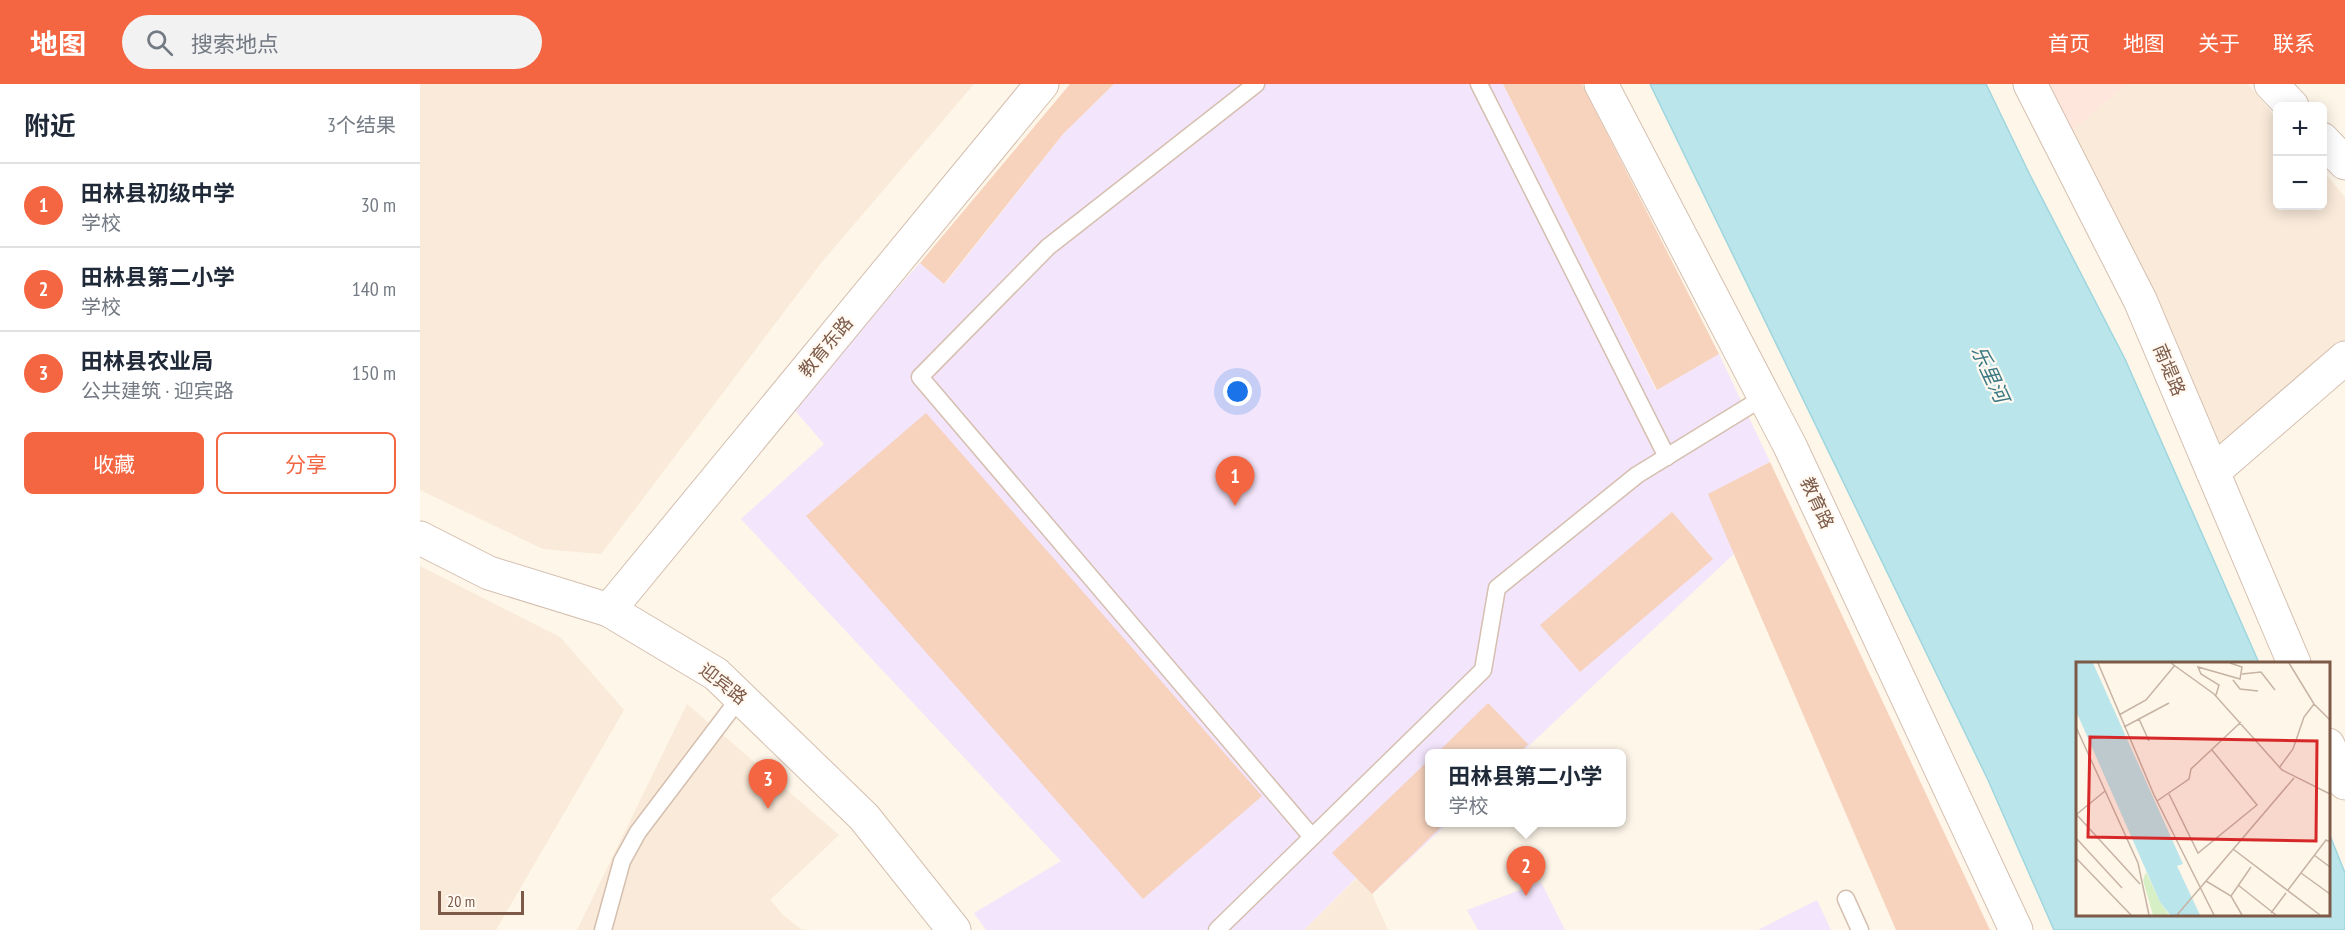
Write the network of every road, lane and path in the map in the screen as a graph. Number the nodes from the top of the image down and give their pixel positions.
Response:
1 (1042, 84) edge
2 (1256, 84) edge
3 (1479, 84) edge
4 (1601, 84) edge
5 (2030, 84) edge
6 (2271, 84) edge
7 (2288, 102) edge
8 (2327, 144) edge
9 (2345, 164) edge
10 (2345, 357) edge
11 (1764, 398) junction
12 (1667, 457) junction
13 (2213, 472) junction
14 (420, 538) edge
15 (609, 610) junction
16 (2294, 662) edge
17 (741, 696) junction
18 (2330, 749) edge
19 (2345, 783) edge
20 (1312, 837) junction
21 (1846, 899) dead end
22 (603, 930) edge
23 (954, 930) edge
24 (1217, 930) edge
25 (1860, 930) edge
26 (2016, 930) edge

1 - 15 street, 教育东路
2 - 20 lane
3 - 12 lane
4 - 11 street, 教育路
5 - 13 street, 南堤路
6 - 7 street
8 - 9 street
10 - 13 street
11 - 12 lane
11 - 26 street, 教育路
12 - 20 lane
13 - 16 street, 南堤路
14 - 15 street, 迎宾路
15 - 17 street, 迎宾路
17 - 22 lane
17 - 23 street, 迎宾路
18 - 19 street
20 - 24 lane
21 - 25 lane

